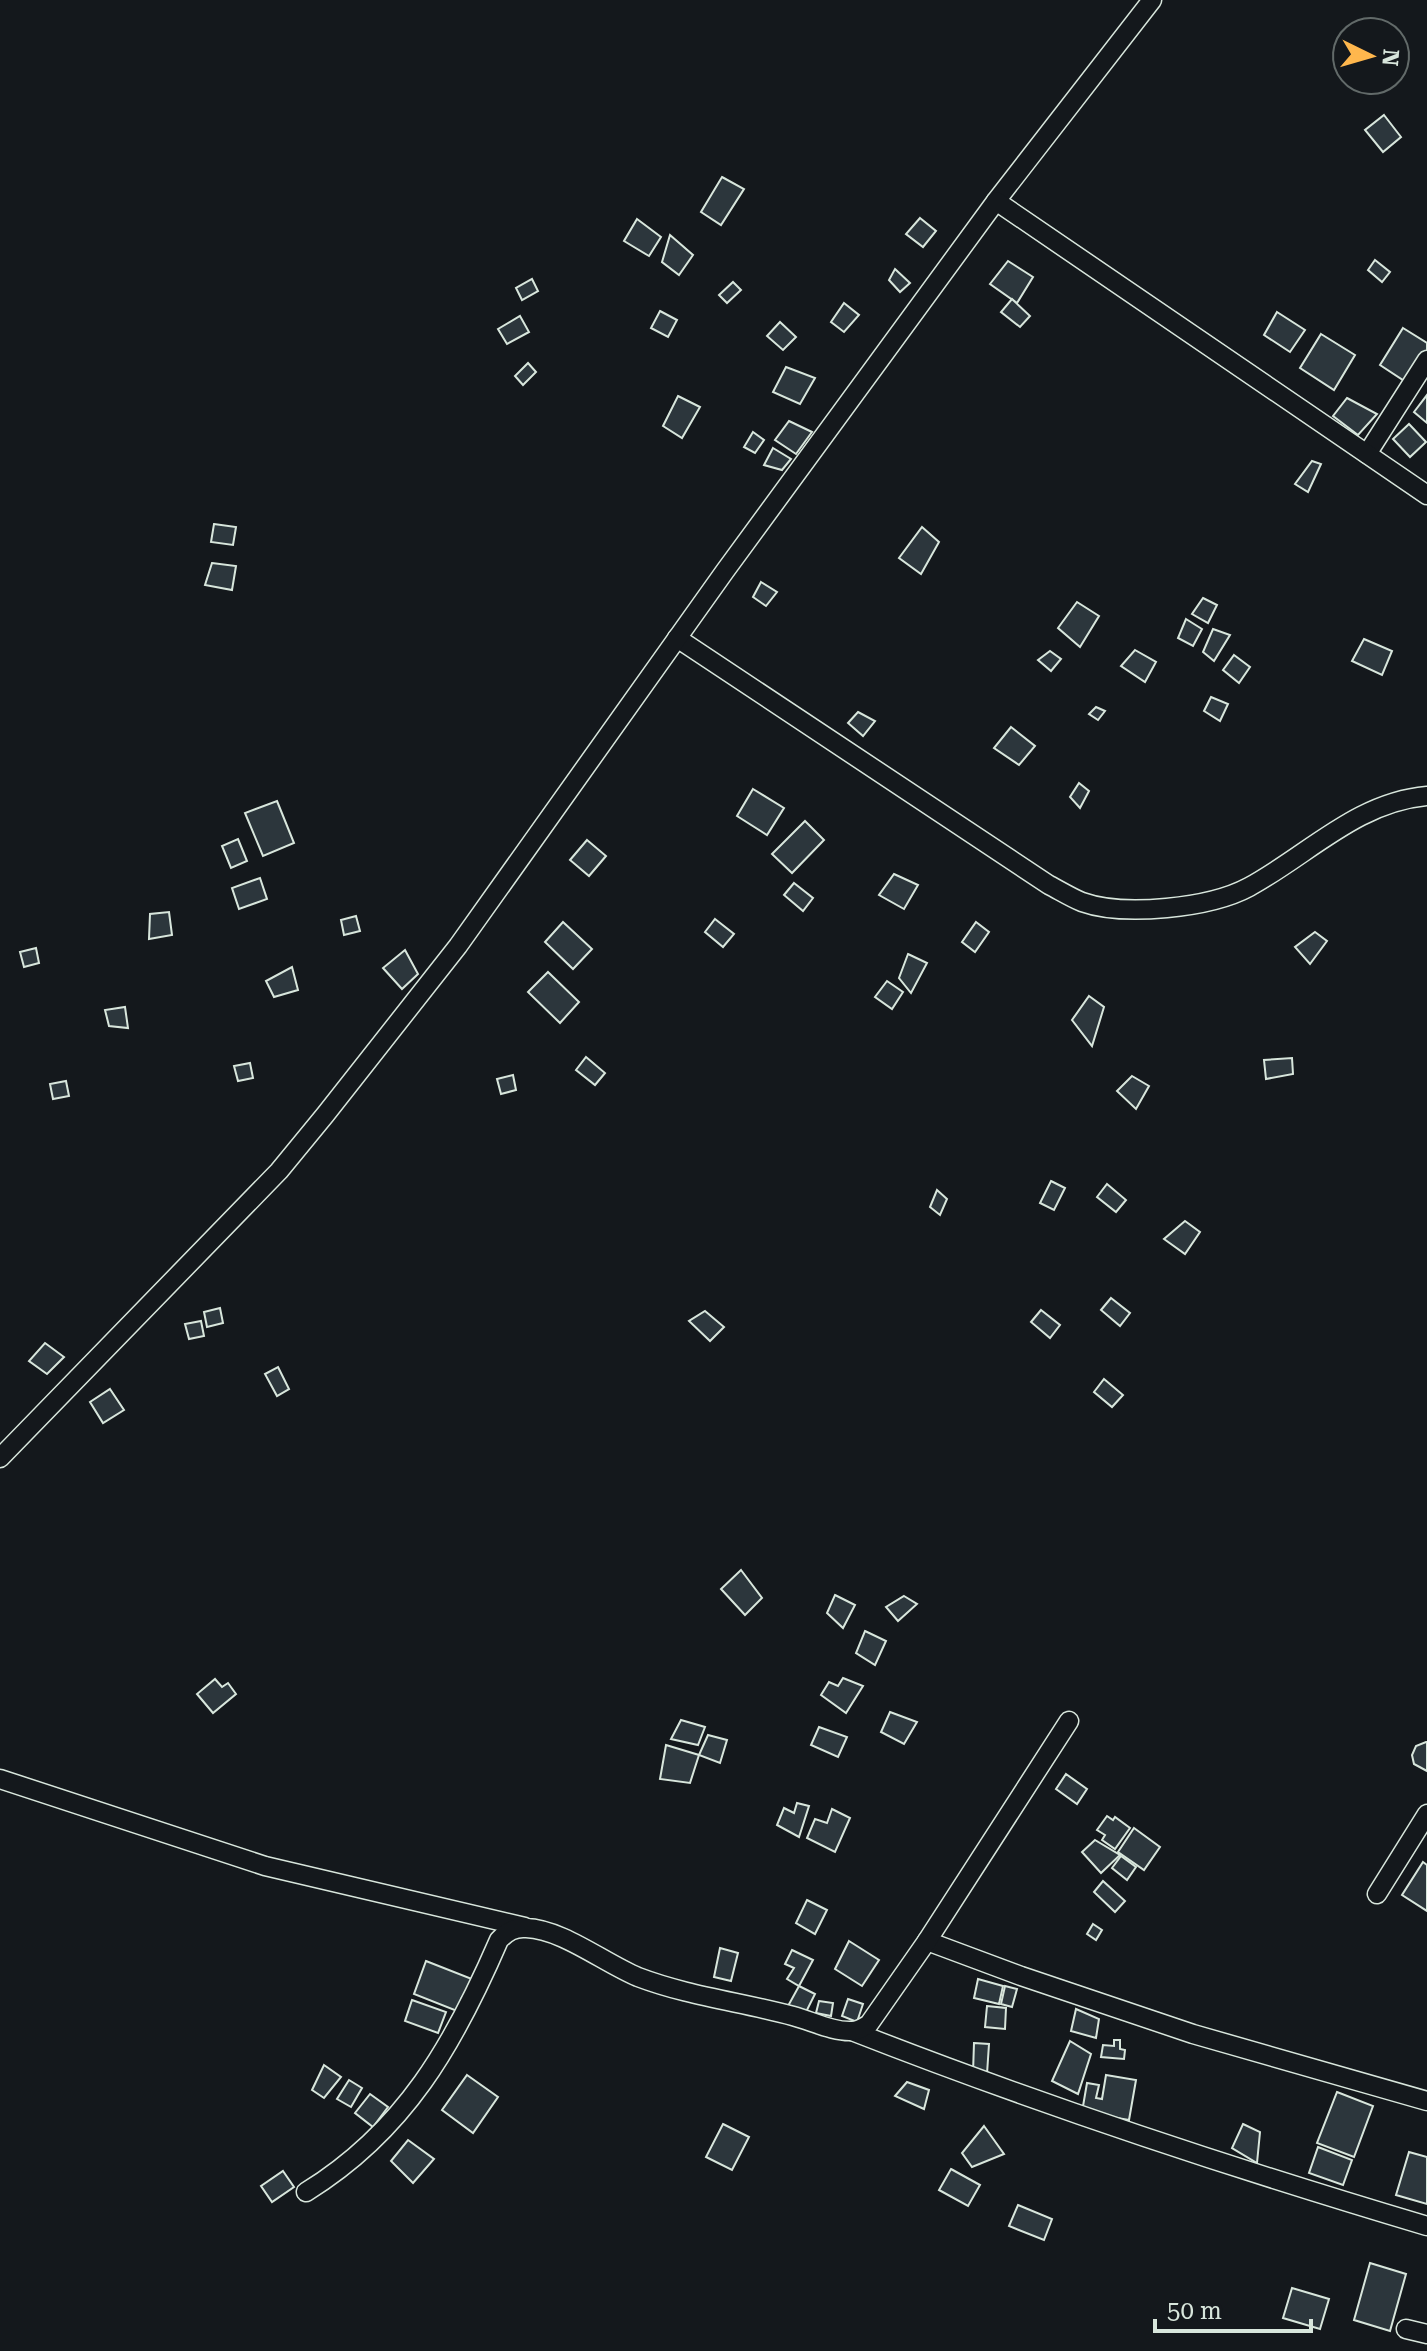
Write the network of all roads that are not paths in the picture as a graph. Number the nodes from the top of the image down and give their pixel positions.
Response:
1 (1152, 0) edge
2 (996, 201) junction
3 (1427, 360) edge
4 (1367, 454) junction
5 (1427, 495) edge
6 (677, 638) junction
7 (1427, 796) edge
8 (0, 1458) edge
9 (1069, 1721) dead end
10 (0, 1779) edge
11 (1427, 1814) edge
12 (1377, 1894) dead end
13 (528, 1927) junction
14 (927, 1941) junction
15 (852, 2031) junction
16 (1426, 2099) edge
17 (306, 2192) dead end
18 (1427, 2226) edge
19 (1406, 2329) dead end
20 (1427, 2334) edge

1 - 2 street
2 - 4 street
2 - 6 street
3 - 4 street
4 - 5 street
6 - 7 street
6 - 8 street
9 - 14 street
10 - 13 street
11 - 12 street
13 - 15 street
13 - 17 street
14 - 15 street
14 - 16 street
15 - 18 street
19 - 20 street

